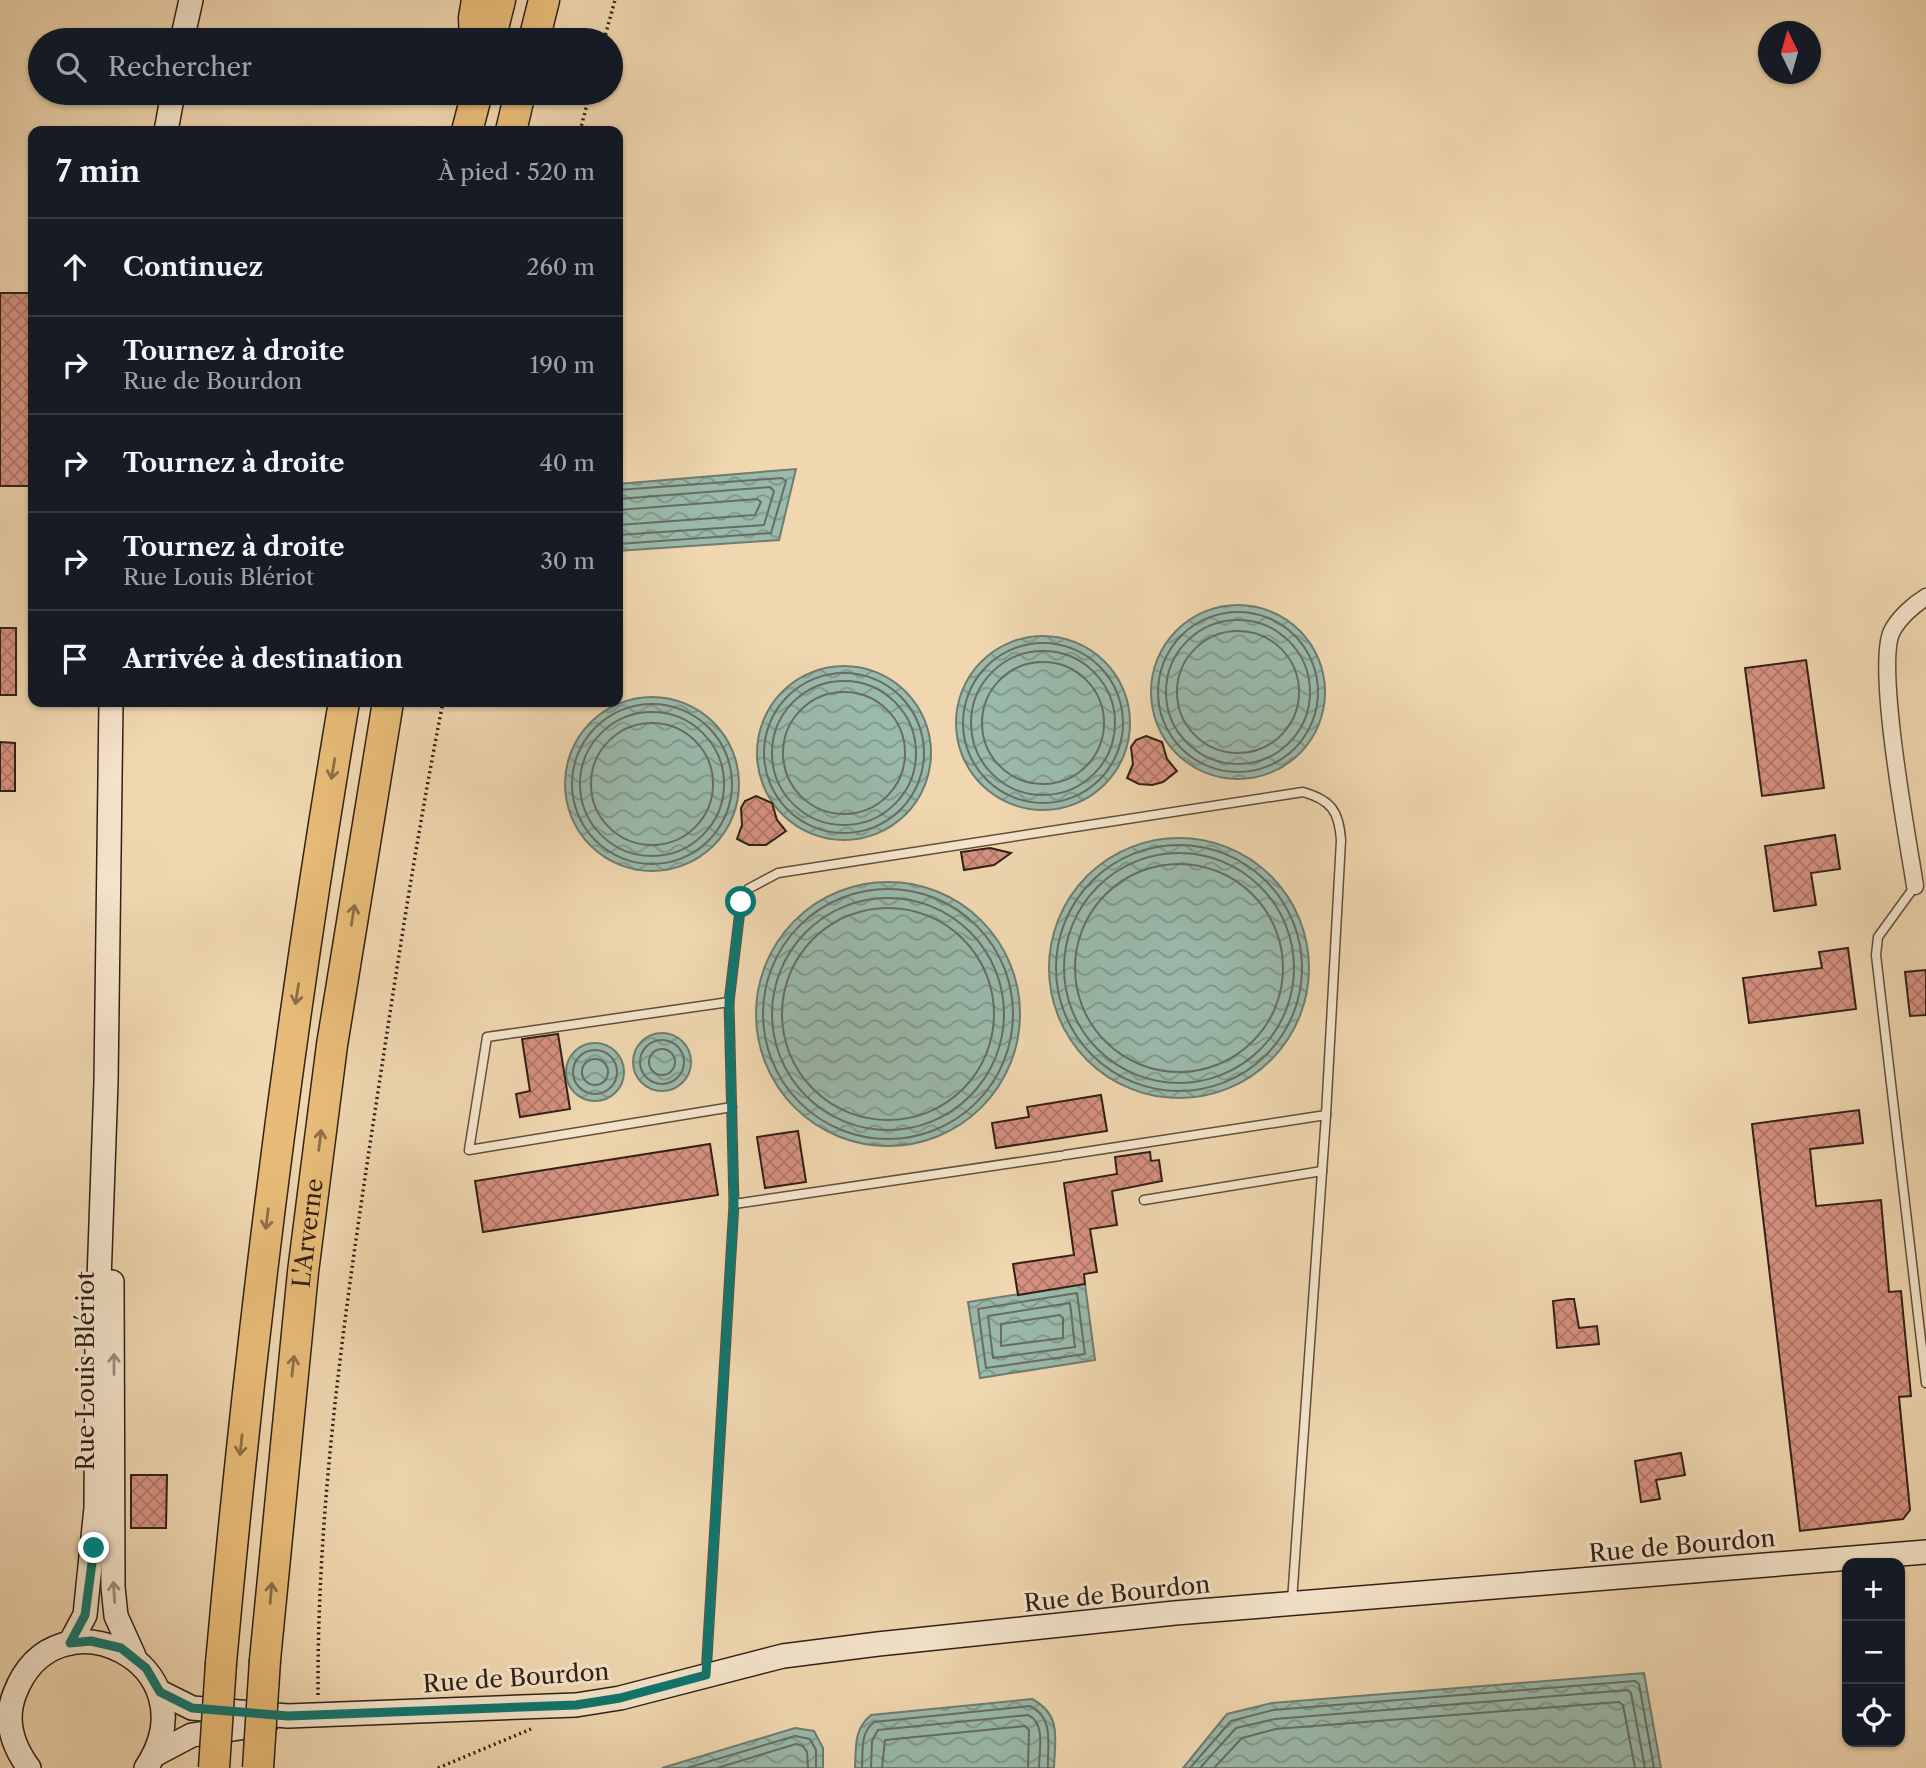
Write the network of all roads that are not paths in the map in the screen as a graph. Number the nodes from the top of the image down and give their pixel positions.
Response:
1 (191, 0) edge
2 (477, 0) edge
3 (500, 0) edge
4 (544, 0) edge
5 (185, 28) edge
6 (474, 28) edge
7 (493, 28) edge
8 (537, 28) edge
9 (171, 105) edge
10 (474, 105) edge
11 (517, 105) edge
12 (167, 126) edge
13 (468, 126) edge
14 (512, 126) edge
15 (1926, 597) edge
16 (111, 707) edge
17 (343, 707) edge
18 (387, 707) edge
19 (1915, 887) joint
20 (729, 1002) junction
21 (106, 1082) junction
22 (732, 1107) junction
23 (1326, 1115) junction
24 (1322, 1171) junction
25 (1143, 1200) dead end
26 (734, 1204) junction
27 (1926, 1383) edge
28 (1926, 1552) edge
29 (1291, 1604) junction
30 (70, 1643) junction
31 (134, 1656) junction
32 (706, 1675) junction
33 (10, 1683) edge
34 (160, 1692) junction
35 (318, 1717) junction
36 (5, 1730) edge
37 (151, 1761) edge
38 (29, 1768) edge
39 (214, 1768) edge
40 (258, 1768) edge

1 - 5 main road
2 - 6 highway
3 - 7 highway
4 - 8 highway
9 - 12 main road
10 - 13 highway
11 - 14 highway
15 - 19 street
16 - 21 main road, Rue Louis Blériot
17 -> 39 highway, L'Arverne, bridge
40 -> 18 highway, L'Arverne, bridge
19 - 27 lane
20 - 22 lane
20 - 22 lane
20 - 23 lane
21 - 30 main road, Rue Louis Blériot
31 -> 21 main road, Rue Louis Blériot
22 - 26 lane
23 - 24 lane
23 - 26 lane
24 - 25 lane
24 - 29 lane
26 - 32 lane
28 - 29 main road, Rue de Bourdon
29 - 32 main road, Rue de Bourdon
30 - 31 main road
30 - 33 main road
31 - 34 main road, Rue Louis Blériot
32 - 35 main road, Rue de Bourdon
33 - 36 main road
34 - 35 main road, Rue de Bourdon
34 - 37 main road
35 - 37 main road, Rue de Bourdon
36 - 38 main road

